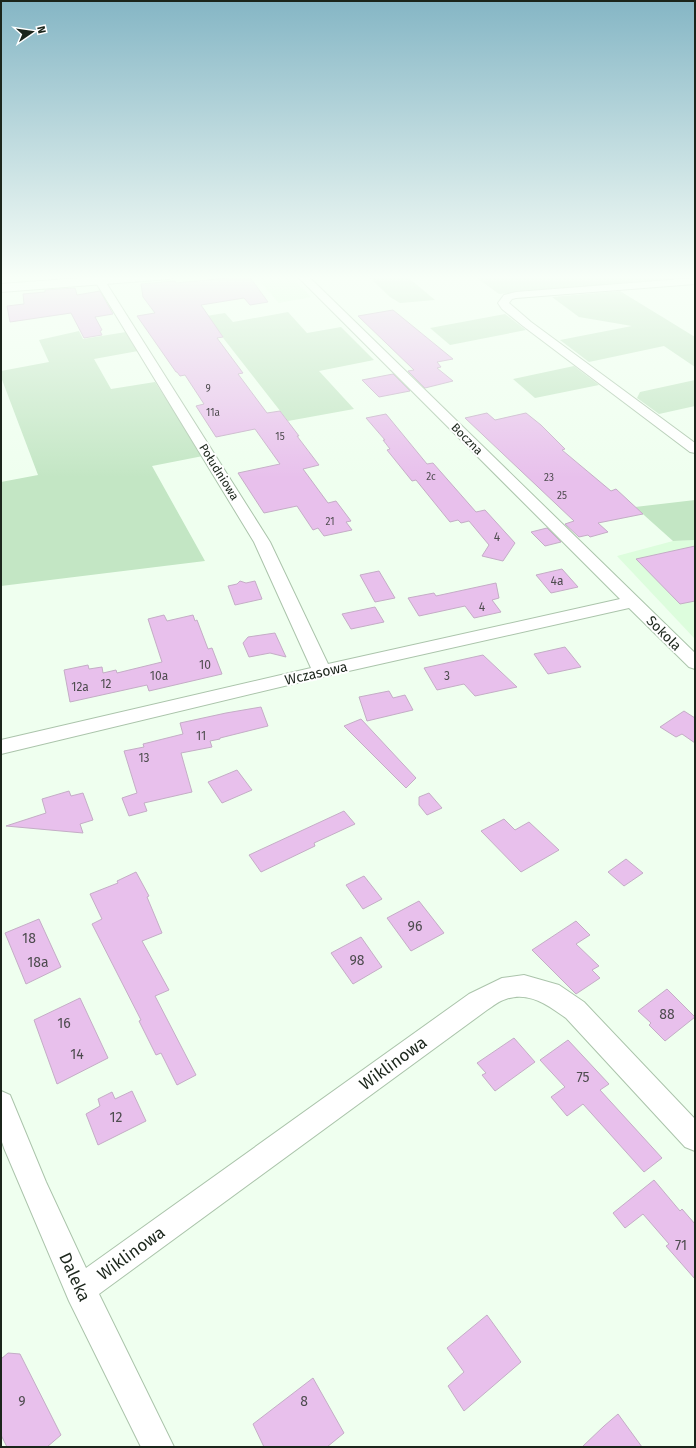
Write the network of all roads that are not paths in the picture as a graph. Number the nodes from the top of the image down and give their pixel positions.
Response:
1 (138, 343) edge
2 (370, 343) edge
3 (553, 343) edge
4 (695, 449) edge
5 (633, 602) junction
6 (695, 663) edge
7 (322, 671) junction
8 (1, 747) edge
9 (1, 1104) edge
10 (695, 1138) edge
11 (80, 1290) junction
12 (158, 1447) edge

1 - 7 street, Południowa
2 - 5 street, Boczna
3 - 4 street
5 - 6 street, Sokola
5 - 7 street, Wczasowa
7 - 8 street, Wczasowa
9 - 11 street, Daleka
10 - 11 street, Wiklinowa
11 - 12 street, Daleka

